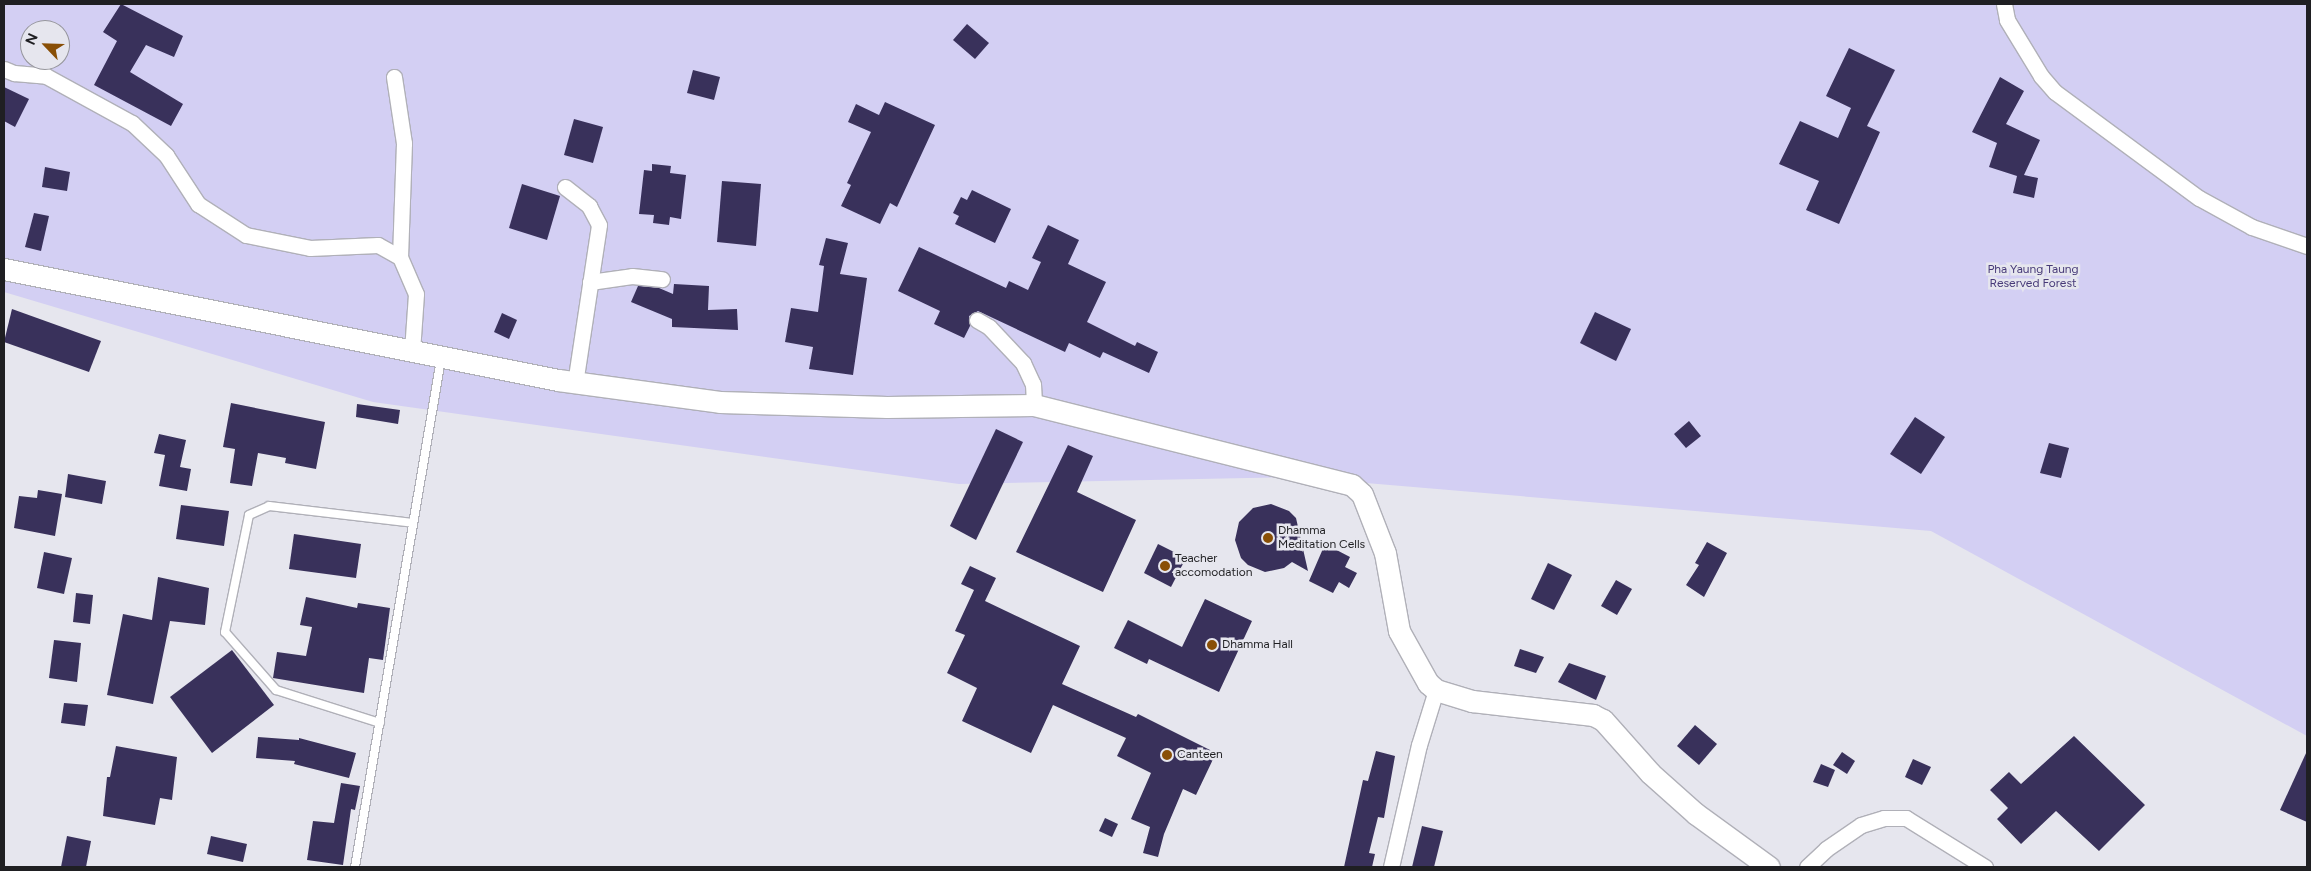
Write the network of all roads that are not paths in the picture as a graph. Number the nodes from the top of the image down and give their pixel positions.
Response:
1 (2004, 4) edge
2 (4, 69) edge
3 (394, 76) dead end
4 (565, 188) dead end
5 (2307, 246) edge
6 (400, 257) junction
7 (4, 269) edge
8 (662, 279) dead end
9 (590, 282) junction
10 (977, 320) dead end
11 (412, 351) junction
12 (441, 357) junction
13 (575, 383) junction
14 (1034, 405) junction
15 (413, 523) junction
16 (1436, 690) junction
17 (380, 723) junction
18 (355, 867) edge
19 (1390, 867) edge
20 (1770, 867) edge
21 (1807, 867) edge
22 (1985, 867) edge

1 - 5 street
2 - 6 street
3 - 6 street
4 - 9 street
6 - 11 street
7 - 11 street
8 - 9 street
9 - 13 street
10 - 14 street
11 - 12 street
12 - 13 street
12 - 15 lane
13 - 14 street
14 - 16 street
15 - 17 lane
15 - 17 lane
16 - 19 street
16 - 20 street
17 - 18 lane
21 - 22 street

